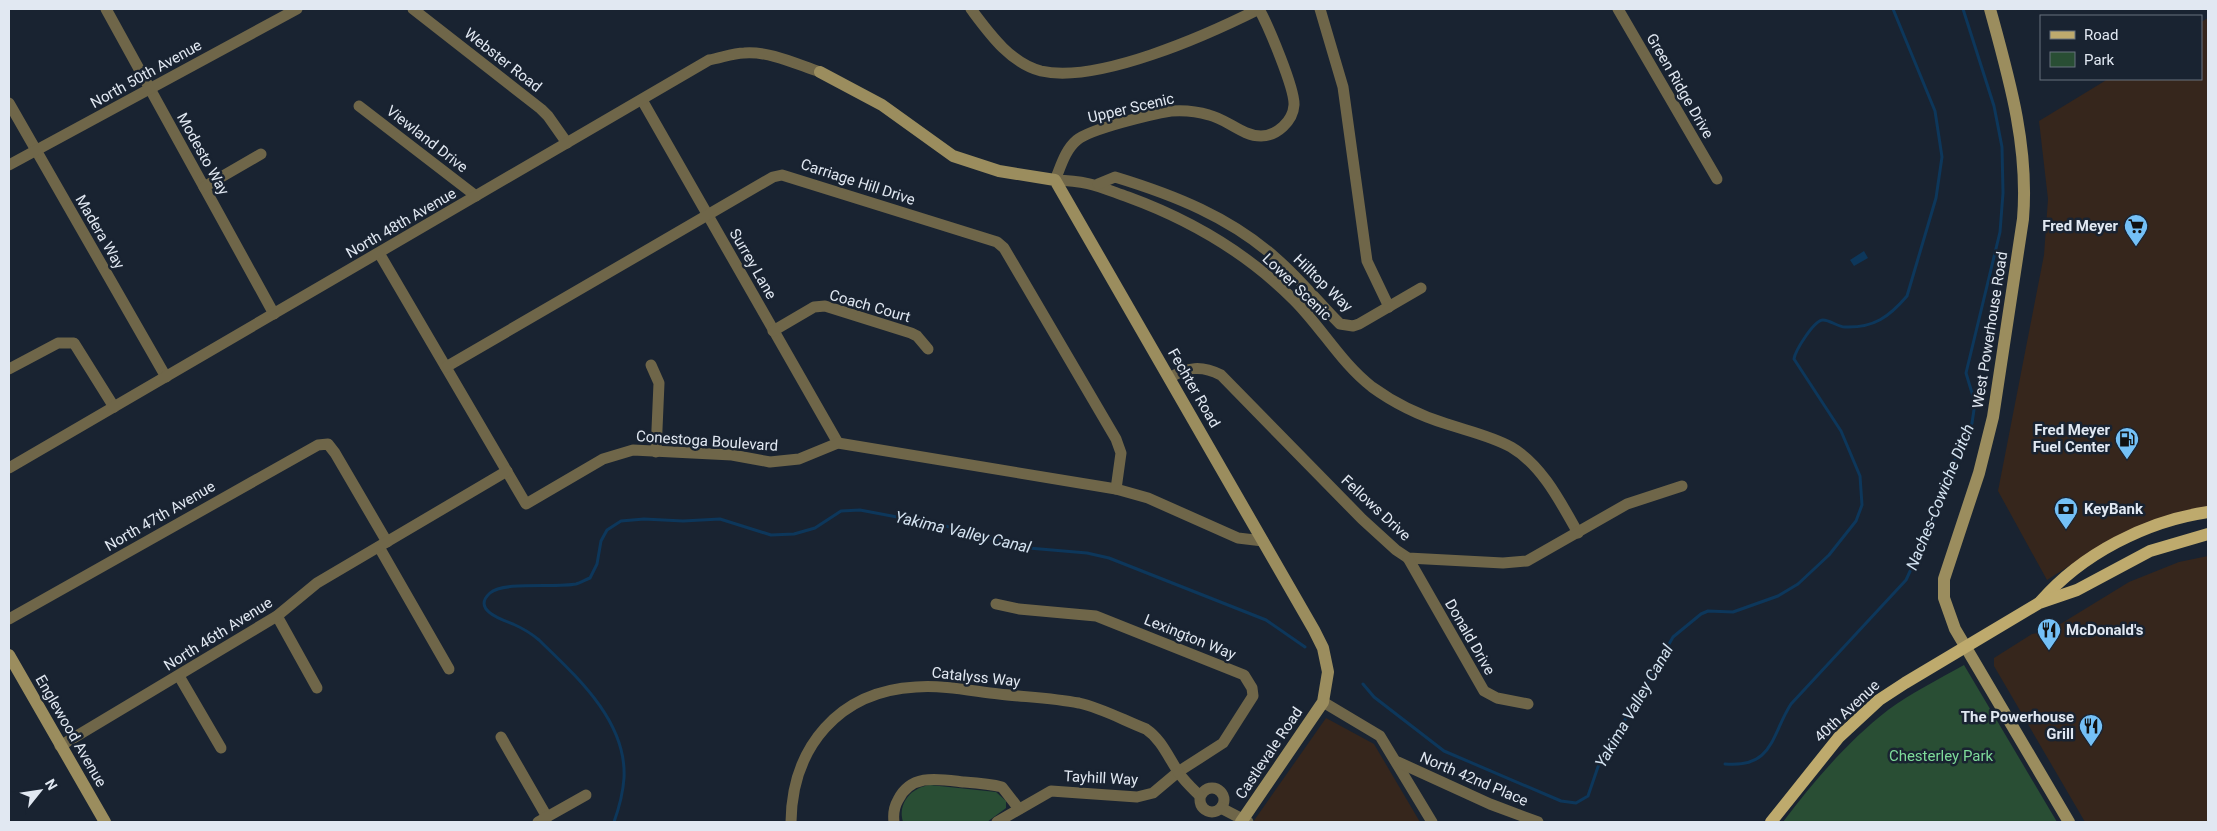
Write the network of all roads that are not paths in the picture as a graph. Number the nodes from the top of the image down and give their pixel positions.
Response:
1 (106, 9) edge
2 (297, 9) edge
3 (413, 9) edge
4 (971, 9) edge
5 (1259, 9) edge
6 (1320, 9) edge
7 (1618, 9) edge
8 (1990, 9) edge
9 (820, 72) joint
10 (149, 89) junction
11 (642, 100) junction
12 (9, 103) edge
13 (359, 106) dead end
14 (567, 143) junction
15 (35, 151) junction
16 (261, 154) dead end
17 (9, 165) edge
18 (1717, 179) dead end
19 (1055, 180) junction
20 (1098, 184) junction
21 (204, 187) junction
22 (476, 196) junction
23 (706, 214) junction
24 (379, 253) junction
25 (1421, 288) dead end
26 (1389, 307) junction
27 (274, 314) junction
28 (773, 331) junction
29 (928, 349) dead end
30 (651, 366) dead end
31 (446, 367) junction
32 (9, 369) edge
33 (166, 377) junction
34 (1169, 378) junction
35 (114, 407) junction
36 (838, 443) junction
37 (656, 452) junction
38 (9, 468) edge
39 (507, 471) junction
40 (1682, 486) dead end
41 (1116, 489) junction
42 (2208, 512) edge
43 (1578, 533) junction
44 (2208, 534) edge
45 (1263, 541) junction
46 (383, 545) junction
47 (1408, 558) junction
48 (2039, 603) junction
49 (996, 604) dead end
50 (277, 616) junction
51 (9, 619) edge
52 (1966, 647) junction
53 (9, 655) edge
54 (449, 669) dead end
55 (179, 676) junction
56 (316, 688) dead end
57 (1323, 702) junction
58 (1528, 704) dead end
59 (501, 737) dead end
60 (60, 746) junction
61 (221, 748) dead end
62 (1398, 762) junction
63 (1178, 772) junction
64 (586, 795) dead end
65 (1200, 796) junction
66 (1222, 808) junction
67 (1019, 809) junction
68 (543, 820) edge
69 (1244, 821) edge
70 (105, 822) edge
71 (791, 822) edge
72 (894, 822) edge
73 (998, 822) edge
74 (1432, 822) edge
75 (1538, 822) edge
76 (1770, 822) edge
77 (2068, 822) edge

1 - 10 street, Modesto Way
2 - 10 street, North 50th Avenue
3 - 14 street, Webster Road
4 - 5 street, Upper Scenic
5 - 19 street, Upper Scenic
6 - 26 street
7 - 18 street, Green Ridge Drive
8 - 52 street, West Powerhouse Road
9 - 11 street, North 48th Avenue
9 - 19 street
10 - 15 street, North 50th Avenue
10 - 21 street, Modesto Way
11 - 14 street, North 48th Avenue
11 - 23 street, Surrey Lane
12 - 15 street, Madera Way
13 - 22 street, Viewland Drive
14 - 22 street, North 48th Avenue
15 - 17 street, North 50th Avenue
15 - 33 street, Madera Way
16 - 21 street
19 - 20 street, Lower Scenic
19 - 34 street, Fechter Road
20 - 26 street, Hilltop Way
20 - 43 street, Lower Scenic
21 - 27 street, Modesto Way
22 - 24 street, North 48th Avenue
23 - 28 street, Surrey Lane
23 - 31 street, Carriage Hill Drive
23 - 41 street, Carriage Hill Drive
24 - 27 street, North 48th Avenue
24 - 31 street, Conestoga Boulevard
25 - 26 street, Hilltop Way
27 - 33 street, North 48th Avenue
28 - 29 street, Coach Court
28 - 36 street, Surrey Lane
30 - 37 street
31 - 39 street, Conestoga Boulevard
32 - 35 street
33 - 35 street, North 48th Avenue
34 - 45 street, Fechter Road
34 - 47 street, Fellows Drive
35 - 38 street, North 48th Avenue
36 - 37 street, Conestoga Boulevard
36 - 41 street
37 - 39 street, Conestoga Boulevard
39 - 46 street
40 - 43 street, Fellows Drive
41 - 45 street
42 - 48 main road
43 - 47 street, Fellows Drive
44 - 48 main road
45 - 57 street, Fechter Road
46 - 50 street, North 46th Avenue
46 - 51 street, North 47th Avenue
46 - 54 street
47 - 58 street, Donald Drive
48 - 52 main road, 40th Avenue
49 - 63 street, Lexington Way
50 - 55 street, North 46th Avenue
50 - 56 street
52 - 76 main road, 40th Avenue
52 - 77 street, West Powerhouse Road
53 - 60 street, Englewood Avenue
55 - 60 street, North 46th Avenue
55 - 61 street
57 - 62 street
57 - 69 street, Castlevale Road
59 - 68 street
60 - 70 street, Englewood Avenue
62 - 74 street
62 - 75 street, North 42nd Place
63 - 65 street, Catalyss Way
63 - 67 street, Tayhill Way
63 - 71 street, Catalyss Way
64 - 68 street
65 - 66 street, Catalyss Way
65 - 66 street
66 - 69 street, Catalyss Way
67 - 72 street
67 - 73 street, Tayhill Way

